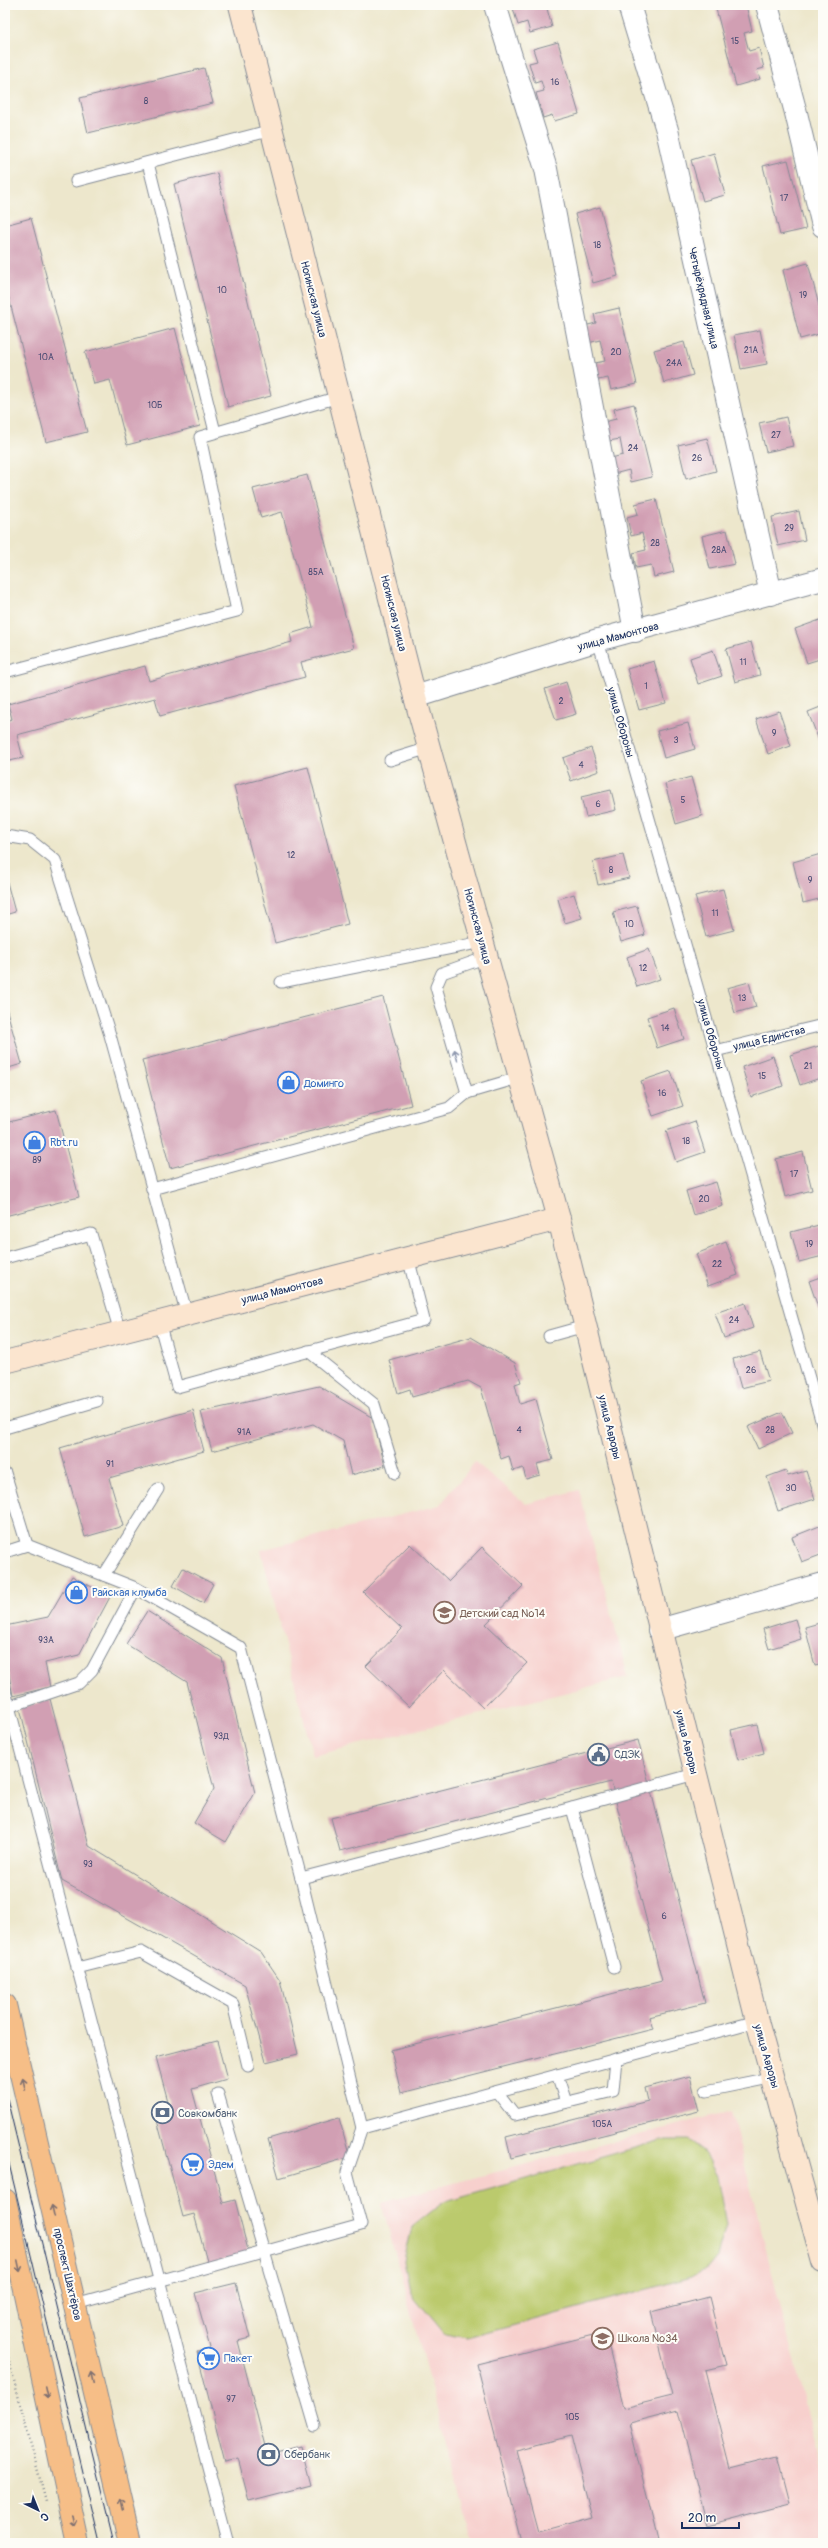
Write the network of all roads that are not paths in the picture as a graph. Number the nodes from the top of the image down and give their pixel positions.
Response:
1 (240, 5) edge
2 (495, 5) edge
3 (629, 5) edge
4 (767, 5) edge
5 (272, 130) junction
6 (148, 163) junction
7 (76, 181) dead end
8 (823, 226) edge
9 (339, 397) junction
10 (215, 432) junction
11 (823, 579) edge
12 (771, 594) junction
13 (635, 631) junction
14 (598, 640) junction
15 (5, 672) edge
16 (415, 697) junction
17 (428, 748) junction
18 (390, 760) dead end
19 (5, 836) edge
20 (484, 950) junction
21 (281, 982) dead end
22 (823, 1025) edge
23 (715, 1051) junction
24 (518, 1078) junction
25 (467, 1093) junction
26 (152, 1189) junction
27 (559, 1219) junction
28 (5, 1258) edge
29 (408, 1258) junction
30 (187, 1315) junction
31 (159, 1322) junction
32 (585, 1326) junction
33 (120, 1332) junction
34 (549, 1336) dead end
35 (308, 1351) junction
36 (5, 1362) edge
37 (97, 1400) dead end
38 (5, 1428) edge
39 (823, 1428) edge
40 (5, 1473) edge
41 (395, 1474) dead end
42 (158, 1488) dead end
43 (27, 1545) junction
44 (5, 1552) edge
45 (104, 1575) junction
46 (823, 1584) edge
47 (136, 1588) junction
48 (659, 1630) junction
49 (5, 1691) edge
50 (7, 1707) edge
51 (695, 1774) junction
52 (572, 1808) junction
53 (301, 1878) junction
54 (614, 1967) dead end
55 (77, 1968) junction
56 (5, 2005) edge
57 (757, 2021) junction
58 (616, 2059) junction
59 (248, 2066) dead end
60 (556, 2076) junction
61 (774, 2077) junction
62 (706, 2091) dead end
63 (497, 2092) junction
64 (218, 2094) dead end
65 (566, 2102) junction
66 (362, 2128) junction
67 (5, 2200) edge
68 (264, 2252) junction
69 (823, 2262) edge
70 (159, 2282) junction
71 (74, 2304) junction
72 (315, 2426) dead end
73 (78, 2543) edge
74 (130, 2543) edge
75 (228, 2543) edge

1 - 5 street, Ногинская улица
2 - 13 street
3 - 12 street, Четырёхрядная улица
4 - 8 street
5 - 6 lane
5 - 9 street, Ногинская улица
6 - 7 lane
6 - 10 lane
9 - 10 lane
9 - 16 street, Ногинская улица
10 - 15 lane
11 - 12 street, улица Мамонтова
12 - 13 street, улица Мамонтова
13 - 14 street, улица Мамонтова
14 - 16 street, улица Мамонтова
14 - 23 lane, улица Обороны
16 - 17 street, Ногинская улица
17 - 18 lane
17 - 20 street, Ногинская улица
19 - 26 lane
20 - 21 lane
20 - 24 street, Ногинская улица
25 -> 20 lane
22 - 23 lane, улица Единства
23 - 39 lane, улица Обороны
24 - 25 lane
24 - 27 street, Ногинская улица
25 - 26 lane
26 - 30 lane
27 - 29 street, улица Мамонтова
27 - 32 street, улица Авроры
28 - 33 lane
29 - 30 street, улица Мамонтова
29 - 35 lane
30 - 31 street, улица Мамонтова
31 - 33 street, улица Мамонтова
31 - 35 lane
32 - 34 lane
32 - 48 street, улица Авроры
33 - 36 street, улица Мамонтова
35 - 41 lane
37 - 38 lane
40 - 43 lane
42 - 45 lane
43 - 44 lane
43 - 45 lane
45 - 47 lane
46 - 48 street
47 - 50 lane
47 - 53 lane
48 - 51 street, улица Авроры
49 - 50 lane
50 - 55 lane
51 - 52 lane
51 - 57 street, улица Авроры
52 - 53 lane
52 - 54 lane
53 - 66 lane
55 - 59 lane
55 - 70 lane
71 -> 56 main road, проспект Шахтёров
57 - 58 lane
57 - 61 street, улица Авроры
58 - 60 lane
58 - 65 lane
60 - 63 lane
60 - 65 lane
61 - 62 lane
61 - 69 street, улица Авроры
63 - 65 lane
63 - 66 lane
64 - 68 lane
66 - 68 lane
67 -> 73 main road
68 - 70 lane
68 - 72 lane
70 - 71 lane
70 - 75 lane
74 -> 71 main road, проспект Шахтёров

